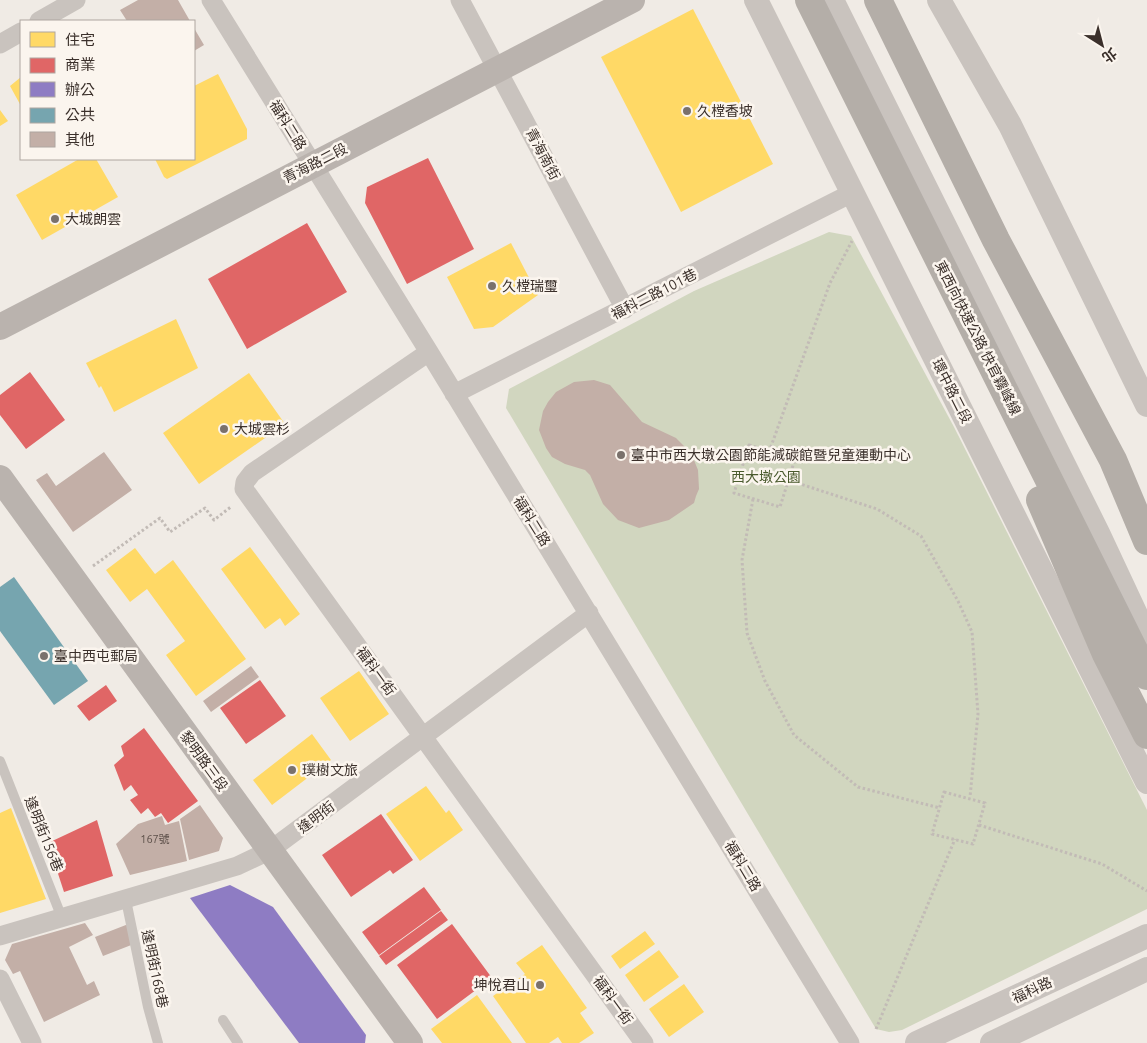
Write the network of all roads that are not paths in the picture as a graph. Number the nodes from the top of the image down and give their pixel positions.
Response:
1 (76, 0) edge
2 (211, 0) edge
3 (460, 0) edge
4 (632, 0) edge
5 (756, 0) edge
6 (809, 0) edge
7 (832, 0) edge
8 (850, 0) edge
9 (878, 0) edge
10 (939, 0) edge
11 (41, 20) edge
12 (20, 33) edge
13 (0, 44) edge
14 (499, 69) junction
15 (313, 164) junction
16 (852, 193) junction
17 (625, 309) junction
18 (0, 328) edge
19 (984, 351) junction
20 (428, 352) junction
21 (454, 394) junction
22 (1147, 405) edge
23 (1113, 460) junction
24 (0, 478) edge
25 (1147, 507) edge
26 (1147, 541) edge
27 (1147, 606) edge
28 (589, 613) junction
29 (1147, 638) edge
30 (1147, 676) edge
31 (1147, 735) edge
32 (424, 736) junction
33 (0, 761) edge
34 (1147, 782) edge
35 (269, 851) junction
36 (126, 900) junction
37 (62, 918) junction
38 (0, 936) edge
39 (1147, 936) edge
40 (1147, 969) edge
41 (0, 979) edge
42 (223, 1020) dead end
43 (407, 1042) edge
44 (32, 1043) edge
45 (158, 1043) edge
46 (238, 1043) edge
47 (644, 1043) edge
48 (850, 1043) edge
49 (917, 1043) edge
50 (992, 1043) edge

1 - 11 street
2 - 15 street, 福科二路
3 - 14 street, 青海南街
4 - 14 main road, 青海路二段
5 - 16 street, 環中路二段
6 - 19 highway, 東西向快速公路 快官霧峰線
7 - 29 street
8 - 27 street
9 - 23 highway
10 - 22 street
12 - 13 street
14 - 15 main road, 青海路二段
14 - 17 street, 青海南街
15 - 18 main road, 青海路二段
15 - 20 street, 福科二路
16 - 17 street, 福科二路101巷
16 - 34 street, 環中路二段
17 - 21 street, 福科二路101巷
19 - 30 highway, 東西向快速公路 快官霧峰線
19 - 31 highway
20 - 21 street, 福科二路
20 - 32 street, 福科一街
21 - 28 street, 福科二路
23 - 25 highway
23 - 26 highway
24 - 35 main road, 黎明路三段
28 - 32 street, 逢明街
28 - 48 street, 福科二路
32 - 35 street, 逢明街
32 - 47 street, 福科一街
33 - 37 lane, 逢明街156巷
35 - 36 street, 逢明街
35 - 43 main road, 黎明路三段
36 - 37 street, 逢明街
36 - 45 lane, 逢明街168巷
37 - 38 street, 逢明街
39 - 49 street, 福科路
40 - 50 street
41 - 44 street
42 - 46 lane

